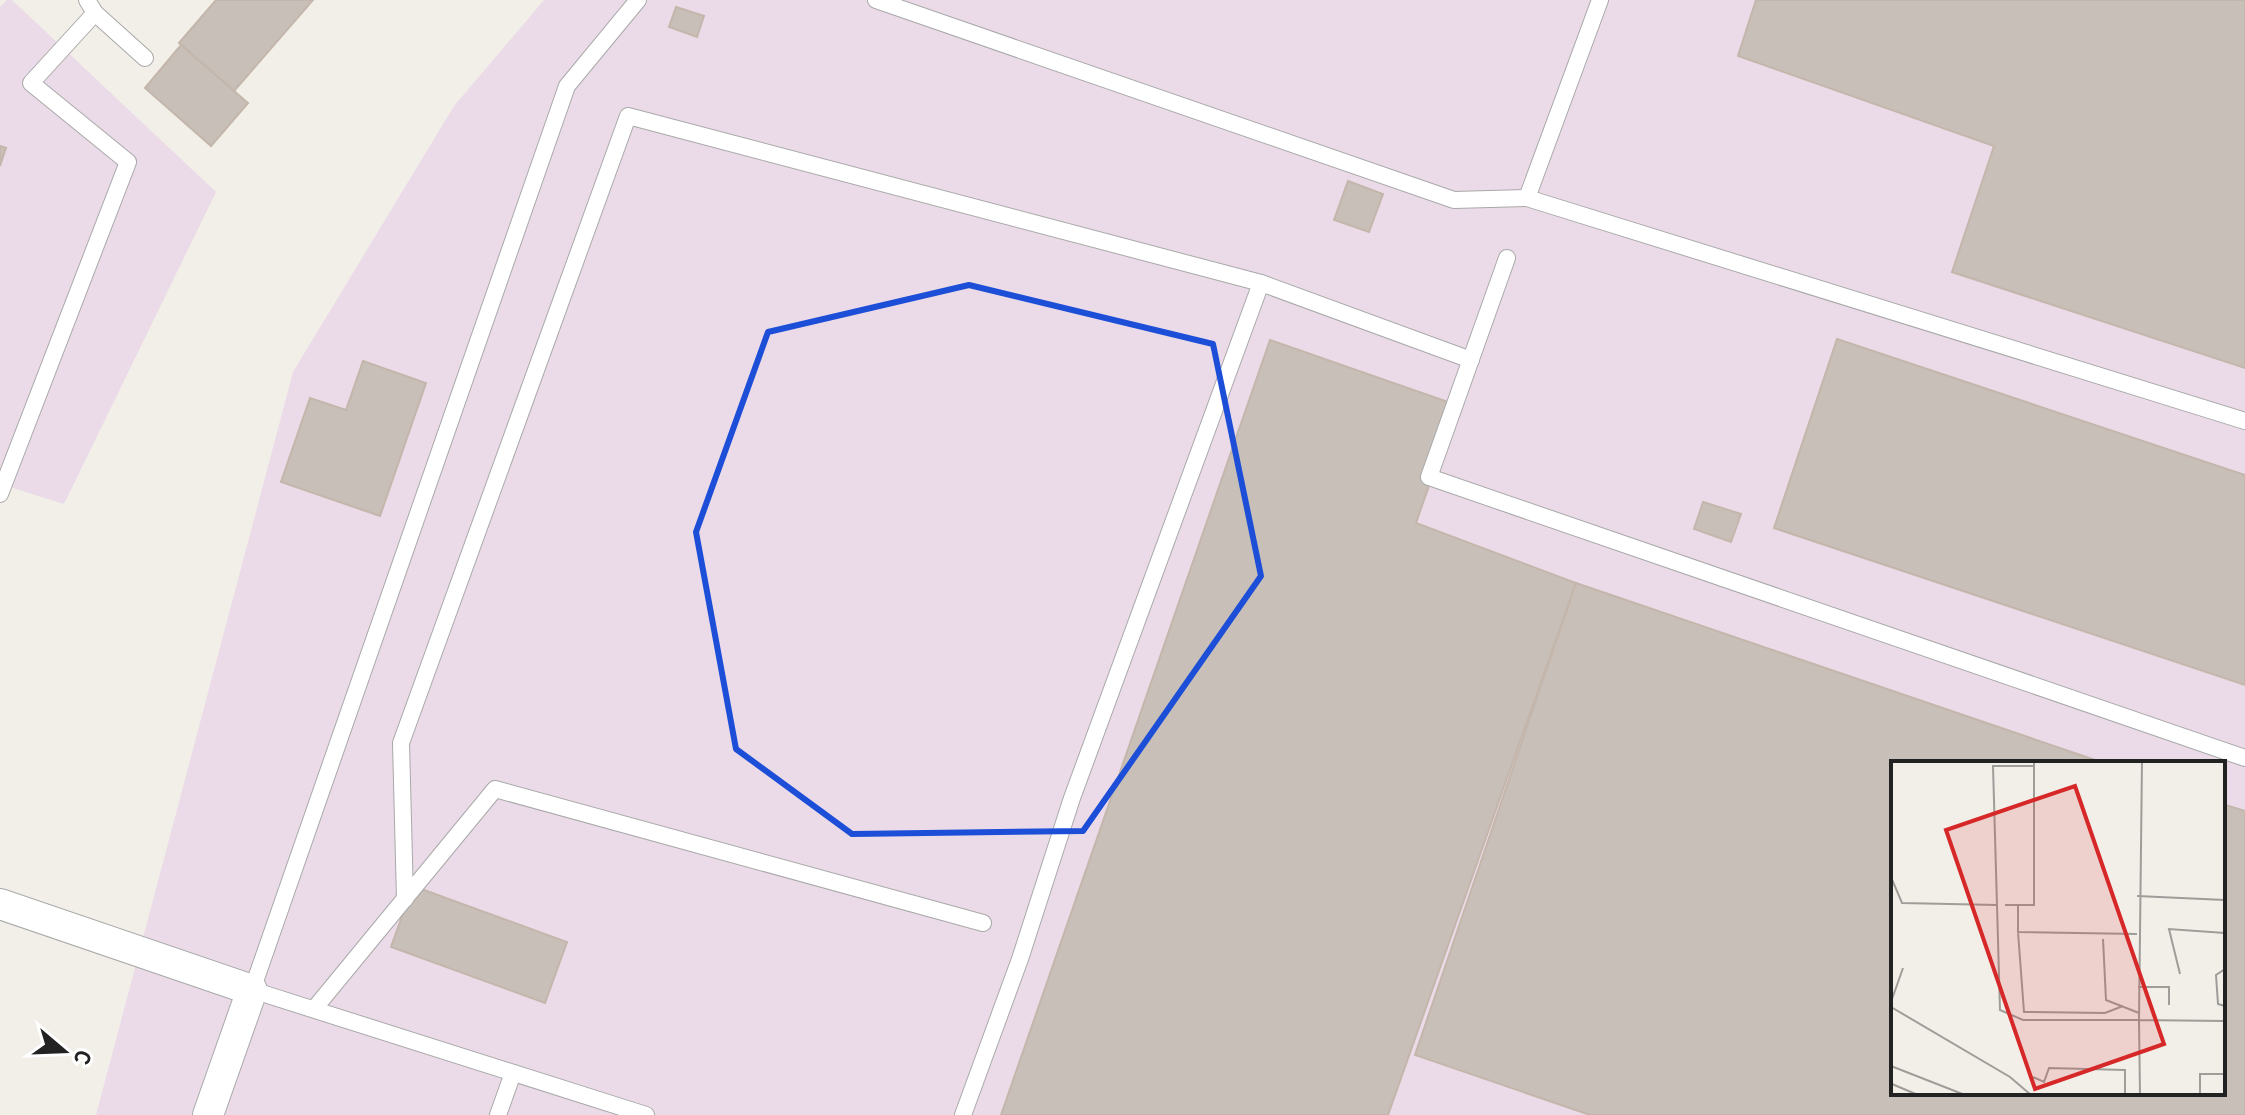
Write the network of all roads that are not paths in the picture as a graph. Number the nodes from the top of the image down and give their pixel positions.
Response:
1 (638, 0) edge
2 (876, 0) edge
3 (1600, 0) edge
4 (91, 7) edge
5 (145, 58) dead end
6 (1527, 198) junction
7 (1507, 258) dead end
8 (1261, 283) junction
9 (1471, 360) junction
10 (2245, 421) edge
11 (0, 494) edge
12 (2245, 758) edge
13 (405, 899) junction
14 (0, 904) edge
15 (983, 923) dead end
16 (252, 990) junction
17 (314, 1009) junction
18 (513, 1073) junction
19 (208, 1115) edge
20 (498, 1115) edge
21 (646, 1115) edge
22 (963, 1115) edge

1 - 16 lane
2 - 6 lane
3 - 6 lane
4 - 5 lane
4 - 11 lane
6 - 10 lane
7 - 9 lane
8 - 9 lane
8 - 13 lane
8 - 22 lane
9 - 12 lane
13 - 15 lane
13 - 17 lane
14 - 16 street
16 - 17 lane
16 - 19 street
17 - 18 lane
18 - 20 lane
18 - 21 lane

